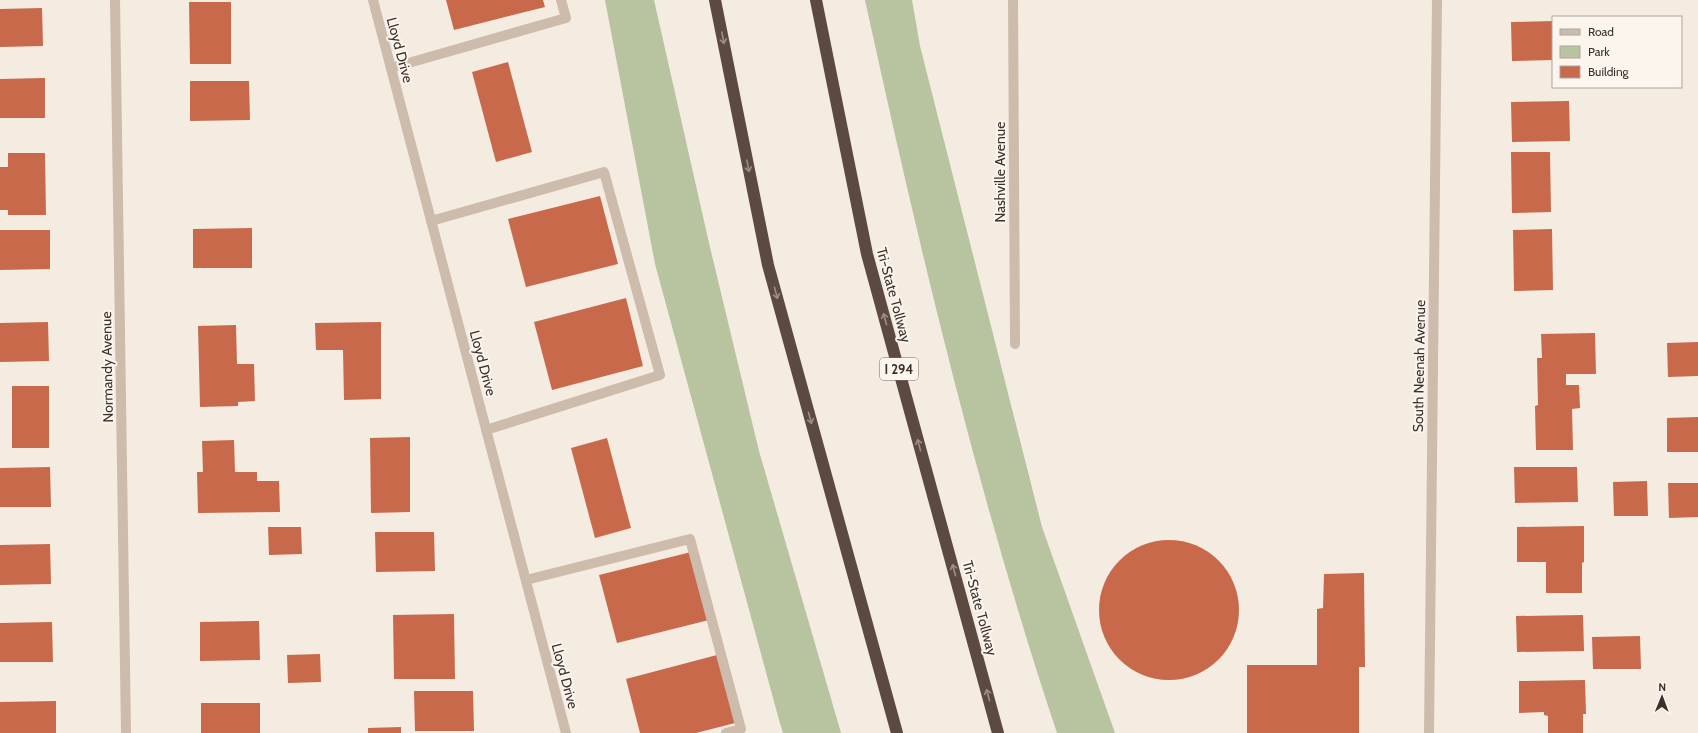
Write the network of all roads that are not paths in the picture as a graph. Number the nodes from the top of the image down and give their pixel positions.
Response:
1 (115, 0) edge
2 (372, 0) edge
3 (561, 0) edge
4 (715, 0) edge
5 (816, 0) edge
6 (1013, 0) edge
7 (1437, 0) edge
8 (391, 68) junction
9 (430, 221) junction
10 (1015, 344) dead end
11 (486, 430) junction
12 (526, 580) junction
13 (126, 733) edge
14 (566, 733) edge
15 (726, 733) edge
16 (897, 733) edge
17 (998, 733) edge
18 (1429, 733) edge

1 - 13 street, Normandy Avenue
2 - 8 street, Lloyd Drive
3 - 8 street
4 -> 16 highway
17 -> 5 highway, Tri-State Tollway / I 294
6 - 10 street, Nashville Avenue
7 - 18 street, South Neenah Avenue
8 - 9 street, Lloyd Drive
9 - 11 street, Lloyd Drive
9 - 11 street
11 - 12 street, Lloyd Drive
12 - 14 street, Lloyd Drive
12 - 15 street

